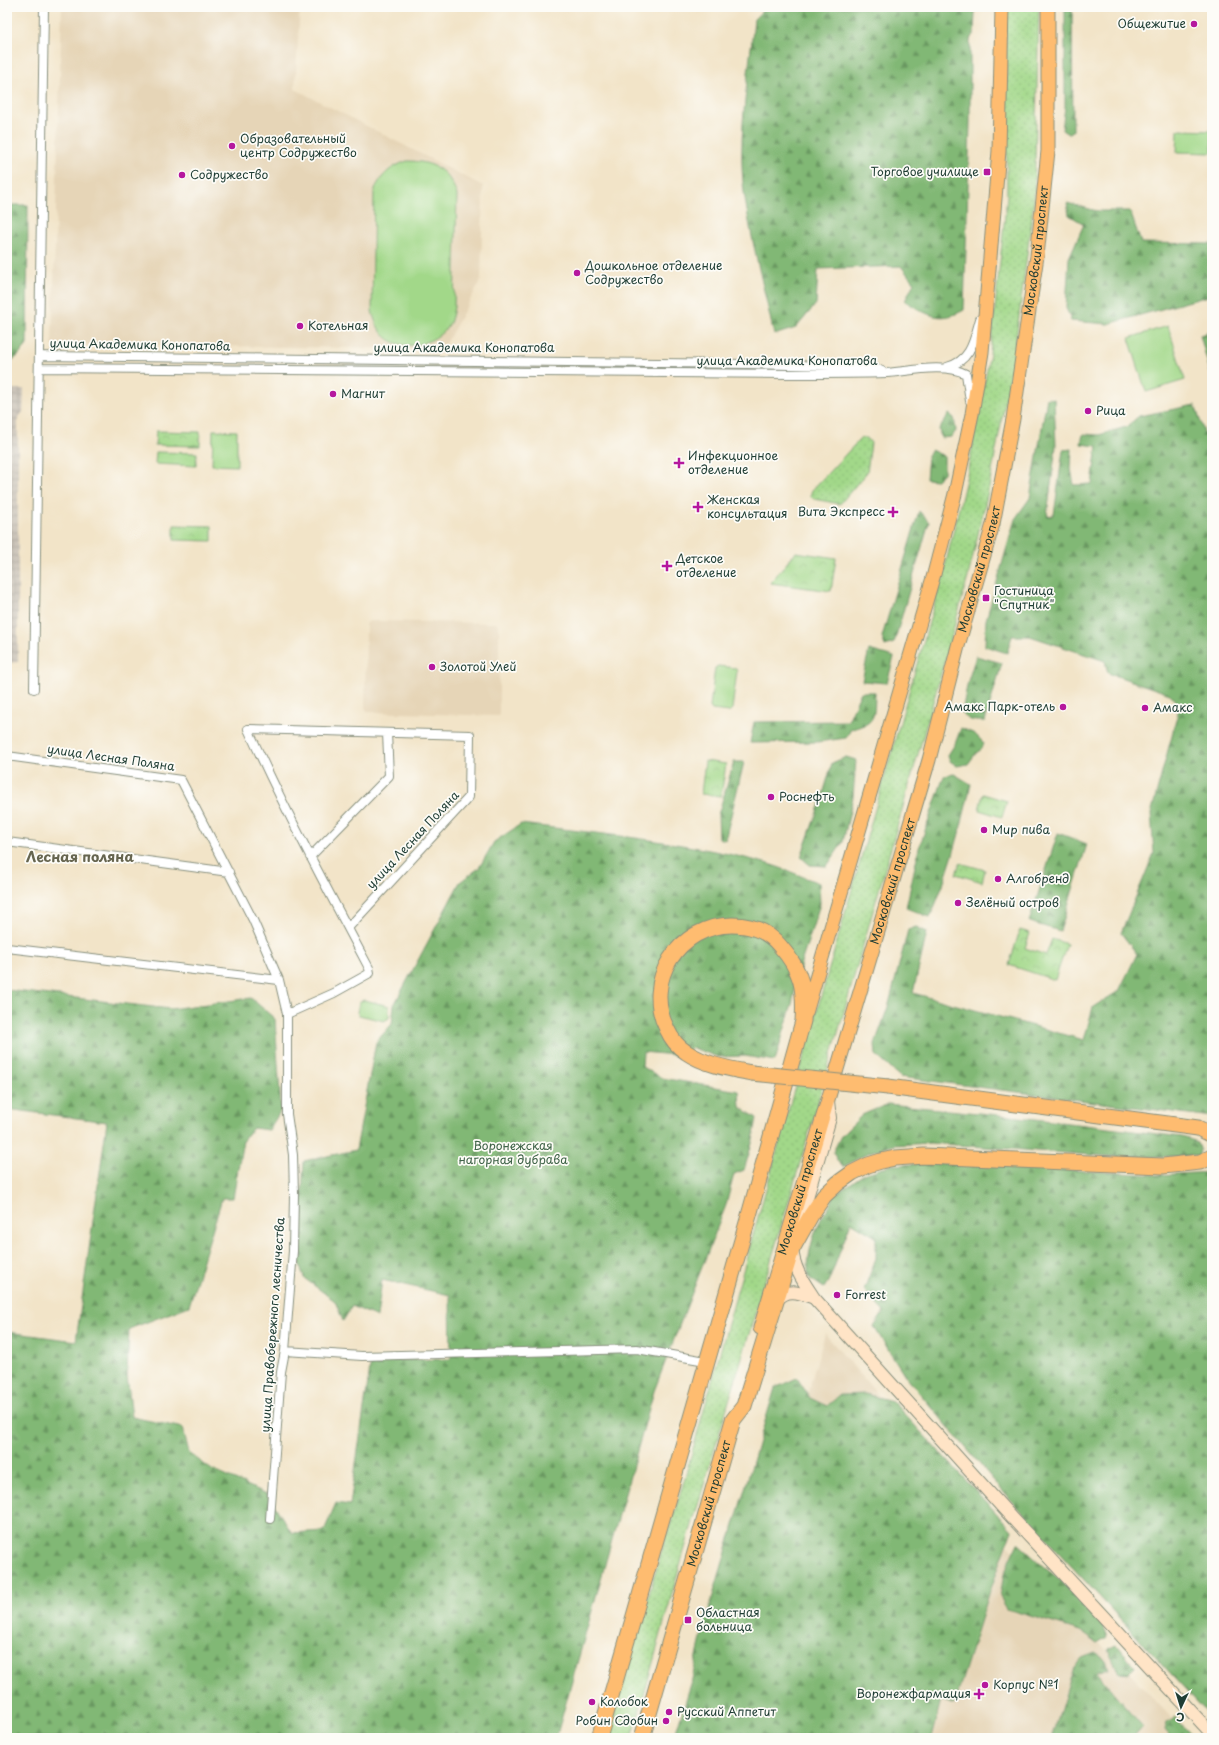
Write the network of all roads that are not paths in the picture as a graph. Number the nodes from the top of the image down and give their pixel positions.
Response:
1 (44, 7) edge
2 (1048, 7) edge
3 (1002, 9) edge
4 (987, 297) junction
5 (40, 356) junction
6 (40, 368) junction
7 (940, 369) junction
8 (886, 373) junction
9 (972, 414) junction
10 (34, 689) dead end
11 (387, 732) junction
12 (7, 756) edge
13 (7, 842) edge
14 (310, 857) junction
15 (229, 872) junction
16 (348, 928) junction
17 (7, 948) edge
18 (280, 980) junction
19 (287, 1014) junction
20 (803, 1021) junction
21 (828, 1098) junction
22 (1205, 1129) edge
23 (1212, 1136) edge
24 (1208, 1160) edge
25 (792, 1249) junction
26 (814, 1298) junction
27 (776, 1300) junction
28 (285, 1351) junction
29 (706, 1361) junction
30 (733, 1420) junction
31 (270, 1519) dead end
32 (1212, 1734) edge
33 (598, 1738) edge
34 (642, 1738) edge

1 - 5 street
2 - 21 main road, Московский проспект
3 - 4 main road
4 - 7 street
4 - 9 main road
5 - 6 street
5 - 8 street, улица Академика Конопатова
6 - 8 street, улица Академика Конопатова
6 - 10 street
7 - 8 street, улица Академика Конопатова
7 - 9 street
9 - 20 main road
11 - 14 street
11 - 14 street
11 - 16 street, улица Лесная Поляна
12 - 15 street, улица Лесная Поляна
13 - 15 street
14 - 16 street
15 - 18 street, улица Лесная Поляна
16 - 19 street
17 - 18 street
18 - 19 street, улица Лесная Поляна
19 - 28 street, улица Правобережного лесничества
20 - 22 highway, bridge
20 - 29 highway
21 - 25 street
21 - 30 main road, Московский проспект
22 - 23 highway
24 - 25 highway
25 - 26 street
25 - 27 highway
26 - 27 street
26 - 32 street
27 - 30 highway
28 - 29 street
28 - 31 street, улица Правобережного лесничества
29 - 33 highway
30 - 34 highway, Московский проспект

